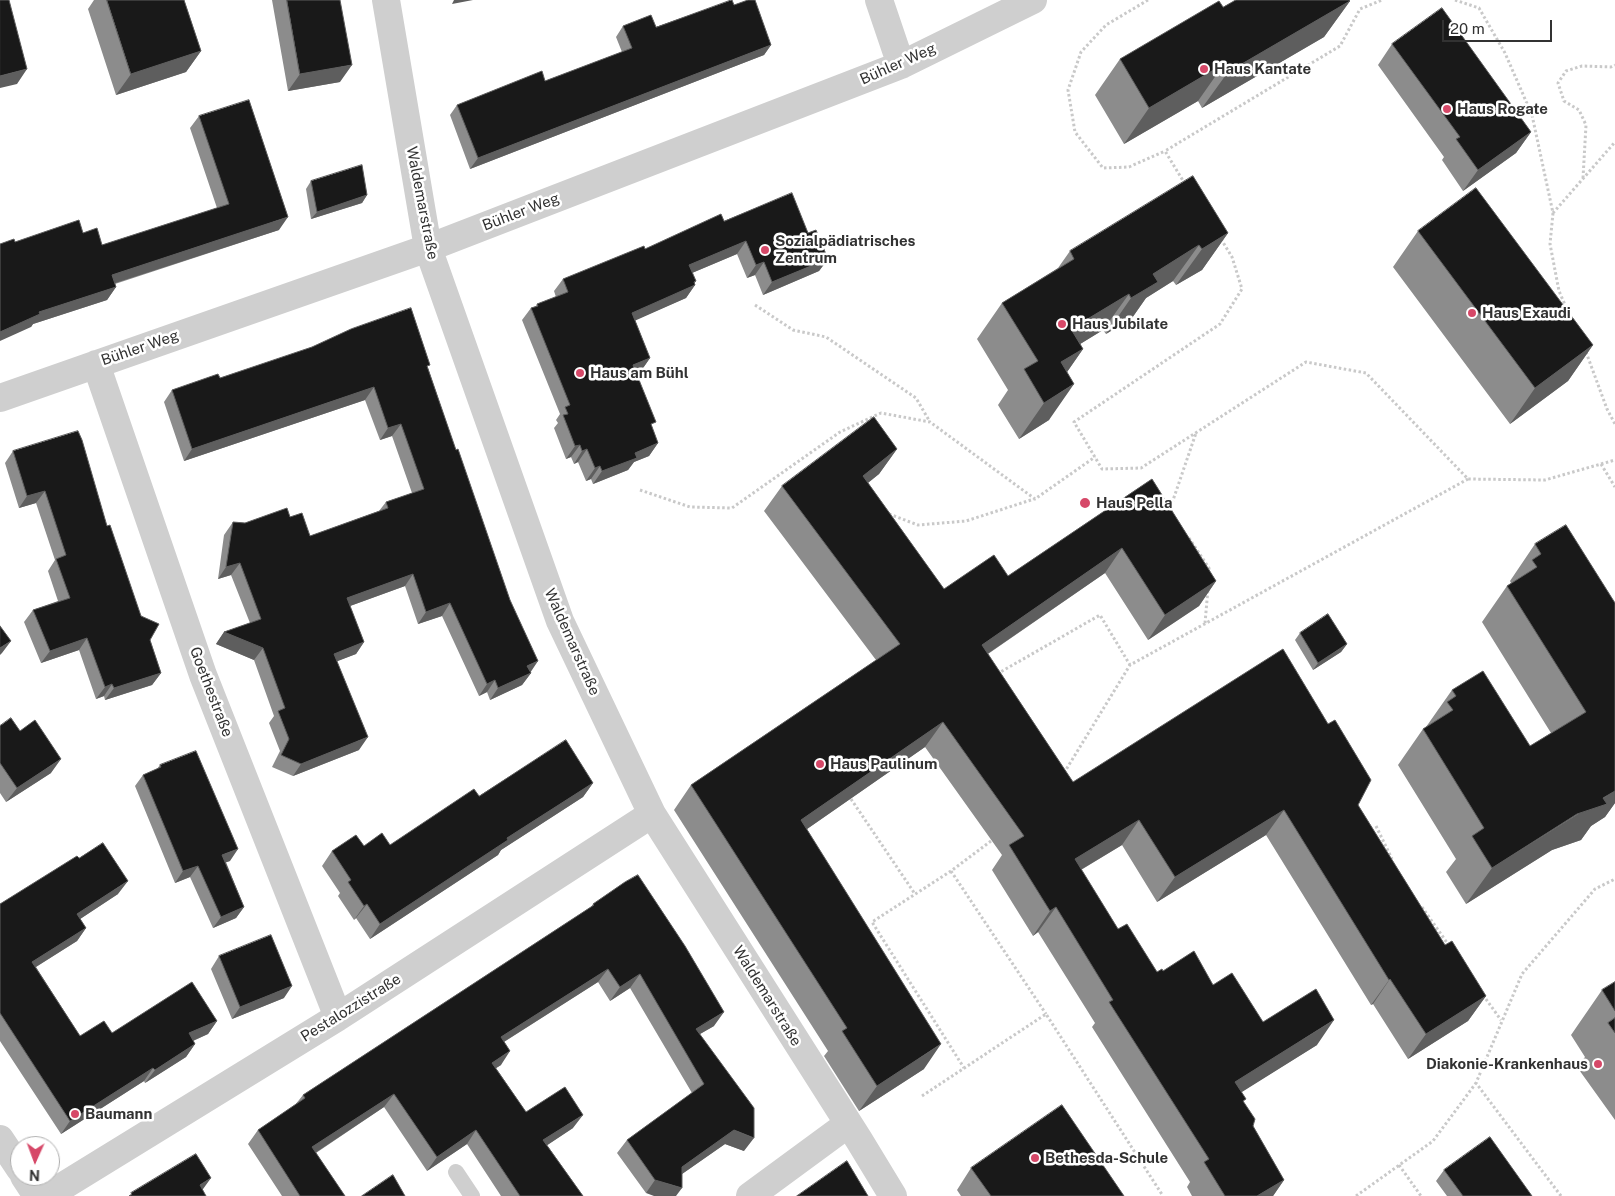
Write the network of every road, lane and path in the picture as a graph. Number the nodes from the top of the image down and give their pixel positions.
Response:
1 (386, 0) edge
2 (879, 0) edge
3 (1033, 0) edge
4 (1148, 0) edge
5 (1382, 0) edge
6 (1455, 0) edge
7 (901, 64) junction
8 (1615, 64) edge
9 (1615, 142) edge
10 (1164, 151) junction
11 (1583, 178) junction
12 (1190, 192) edge
13 (1553, 213) junction
14 (1216, 232) edge
15 (428, 248) junction
16 (755, 305) dead end
17 (1571, 316) edge
18 (1586, 351) edge
19 (96, 364) junction
20 (0, 398) edge
21 (930, 422) junction
22 (1615, 424) edge
23 (1196, 433) junction
24 (1095, 457) junction
25 (1615, 460) edge
26 (1601, 464) junction
27 (1468, 480) junction
28 (1615, 487) edge
29 (640, 490) dead end
30 (1034, 499) junction
31 (886, 513) edge
32 (1175, 517) edge
33 (1185, 532) edge
34 (1209, 578) edge
35 (1208, 587) edge
36 (1205, 623) junction
37 (1130, 665) junction
38 (992, 677) edge
39 (1061, 779) edge
40 (851, 799) edge
41 (652, 814) junction
42 (1376, 826) dead end
43 (997, 836) dead end
44 (1392, 860) edge
45 (951, 871) junction
46 (1615, 880) edge
47 (915, 894) junction
48 (1417, 901) edge
49 (1451, 949) edge
50 (1479, 989) edge
51 (1046, 1014) junction
52 (338, 1017) junction
53 (1502, 1021) junction
54 (964, 1068) junction
55 (1476, 1083) junction
56 (922, 1096) dead end
57 (848, 1124) junction
58 (0, 1139) edge
59 (10, 1154) edge
60 (1399, 1165) junction
61 (456, 1172) dead end
62 (47, 1196) edge
63 (472, 1196) edge
64 (750, 1196) edge
65 (893, 1196) edge
66 (1163, 1196) edge
67 (1356, 1196) edge
68 (1421, 1196) edge
69 (1560, 1196) edge

1 - 15 street, Waldemarstraße
2 - 7 street
3 - 7 street, Bühler Weg
4 - 10 path
5 - 10 path
6 - 13 path
7 - 15 street, Bühler Weg
8 - 11 path
9 - 11 path
10 - 12 path
11 - 13 path
13 - 17 path
14 - 24 path
15 - 19 street, Bühler Weg
15 - 41 street, Waldemarstraße
16 - 21 path
18 - 22 path
19 - 20 street, Bühler Weg
19 - 52 street, Goethestraße
21 - 29 path
21 - 30 path
23 - 24 path
23 - 27 path
23 - 32 path
24 - 30 path
25 - 26 path
26 - 27 path
26 - 28 path
27 - 36 path
30 - 31 path
33 - 34 path
35 - 36 path
36 - 37 path
37 - 38 path
37 - 39 path
40 - 47 path
41 - 52 street, Pestalozzistraße
41 - 57 street, Waldemarstraße
42 - 44 path
43 - 45 path
45 - 47 path
45 - 51 path
46 - 53 path
47 - 54 path
48 - 49 path
50 - 53 path
51 - 54 path
51 - 66 path
52 - 62 street, Pestalozzistraße
53 - 55 path
54 - 56 path
55 - 60 path
55 - 69 path
57 - 64 street
57 - 65 street, Waldemarstraße
58 - 59 street
60 - 67 path
60 - 68 path
61 - 63 lane

